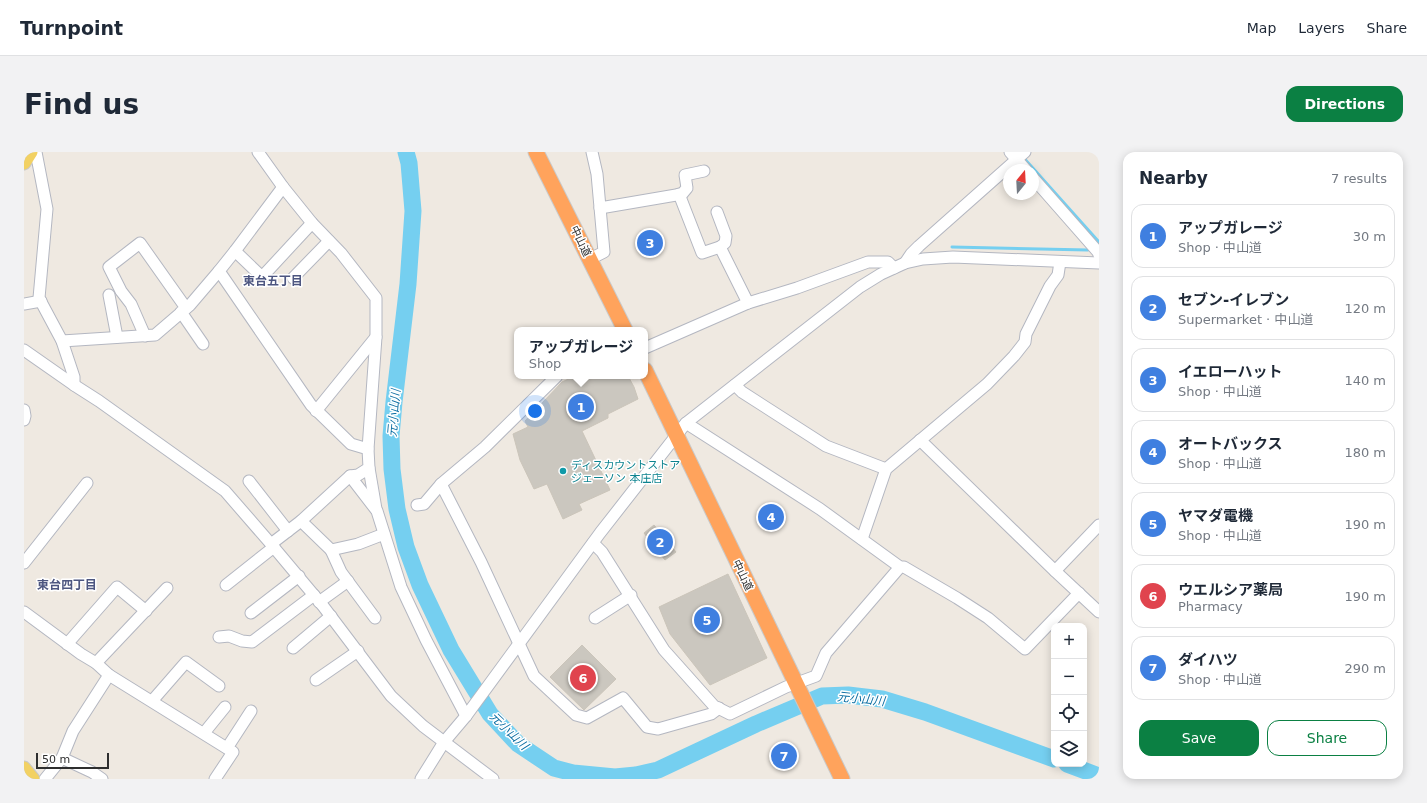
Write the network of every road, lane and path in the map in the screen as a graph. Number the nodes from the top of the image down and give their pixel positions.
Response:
1 (31, 152) edge
2 (36, 152) edge
3 (258, 152) edge
4 (536, 152) edge
5 (592, 152) edge
6 (1017, 154) edge
7 (24, 163) edge
8 (1023, 164) edge
9 (704, 171) dead end
10 (1039, 185) edge
11 (283, 187) junction
12 (679, 194) junction
13 (600, 208) junction
14 (717, 212) dead end
15 (312, 223) junction
16 (329, 241) junction
17 (720, 247) junction
18 (235, 251) junction
19 (1099, 254) edge
20 (590, 259) junction
21 (1060, 262) junction
22 (905, 263) junction
23 (1099, 263) edge
24 (894, 268) junction
25 (219, 271) junction
26 (293, 278) dead end
27 (109, 295) dead end
28 (41, 301) junction
29 (748, 303) junction
30 (24, 304) edge
31 (184, 310) junction
32 (624, 327) edge
33 (145, 336) junction
34 (117, 337) junction
35 (376, 337) junction
36 (62, 341) junction
37 (202, 344) dead end
38 (648, 347) edge
39 (24, 350) edge
40 (24, 355) edge
41 (648, 375) edge
42 (554, 379) edge
43 (74, 385) junction
44 (735, 385) junction
45 (24, 410) edge
46 (316, 410) junction
47 (24, 420) edge
48 (681, 429) junction
49 (920, 440) junction
50 (368, 449) junction
51 (369, 468) junction
52 (886, 469) junction
53 (350, 476) junction
54 (249, 481) dead end
55 (87, 483) dead end
56 (442, 484) junction
57 (417, 505) dead end
58 (377, 511) junction
59 (301, 521) junction
60 (1099, 525) edge
61 (288, 531) junction
62 (384, 534) junction
63 (862, 539) junction
64 (593, 543) junction
65 (273, 545) junction
66 (330, 550) junction
67 (25, 558) edge
68 (900, 567) junction
69 (1055, 571) junction
70 (298, 576) junction
71 (348, 581) junction
72 (226, 585) dead end
73 (167, 588) dead end
74 (1079, 593) junction
75 (631, 595) junction
76 (317, 598) junction
77 (146, 611) junction
78 (1099, 612) edge
79 (251, 613) dead end
80 (25, 615) edge
81 (331, 616) junction
82 (375, 618) dead end
83 (595, 618) dead end
84 (219, 638) dead end
85 (518, 643) junction
86 (67, 644) junction
87 (293, 648) dead end
88 (358, 651) junction
89 (96, 663) junction
90 (109, 675) junction
91 (316, 680) dead end
92 (797, 685) junction
93 (219, 686) dead end
94 (152, 701) junction
95 (225, 707) dead end
96 (719, 708) junction
97 (252, 711) dead end
98 (467, 714) junction
99 (204, 733) junction
100 (444, 742) junction
101 (227, 748) junction
102 (62, 758) junction
103 (24, 768) edge
104 (32, 779) edge
105 (45, 779) edge
106 (102, 779) edge
107 (216, 779) edge
108 (420, 779) edge
109 (493, 779) edge
110 (842, 779) edge

1 - 7 main road
2 - 28 street
3 - 11 street
4 - 20 highway, 中山道
5 - 13 street
6 - 8 street
6 - 22 street
9 - 12 street
10 - 19 street
11 - 15 street
11 - 18 street
12 - 13 street
12 - 17 street
13 - 20 street
14 - 17 street
15 - 16 street
15 - 18 street
16 - 26 street
16 - 35 street
17 - 29 street
18 - 25 street
20 - 32 highway, 中山道
21 - 22 street
21 - 23 street
21 - 49 street
22 - 24 street
24 - 29 street
24 - 44 street
25 - 31 street
25 - 46 street
27 - 34 street
28 - 30 street
28 - 36 street
29 - 38 street
31 - 33 street
31 - 33 street
31 - 37 street
33 - 34 street
34 - 36 street
35 - 46 street
35 - 50 street
36 - 43 street
39 - 40 street
39 - 43 street
41 - 48 highway, 中山道
42 - 56 street
43 - 65 street
44 - 48 street
44 - 52 street
45 - 47 street
46 - 50 street
48 - 63 street
48 - 64 street
48 - 92 highway, 中山道
49 - 52 street
49 - 69 street
50 - 51 street
51 - 53 street
51 - 58 street
52 - 63 street
53 - 58 street
53 - 59 street
54 - 61 street
55 - 67 street
56 - 57 street
56 - 85 street
58 - 62 street
59 - 61 street
59 - 66 street
60 - 69 street
61 - 65 street
62 - 66 street
62 - 98 street
63 - 68 street
64 - 75 street
64 - 85 street
65 - 70 street
65 - 72 street
66 - 71 street
68 - 74 street
68 - 92 street
69 - 74 street
70 - 76 street
70 - 79 street
71 - 76 street
71 - 82 street
73 - 77 street
74 - 78 street
75 - 83 street
75 - 96 street
76 - 81 street
76 - 84 street
77 - 86 street
77 - 89 street
80 - 86 street
81 - 87 street
81 - 88 street
85 - 96 street
85 - 98 street
86 - 89 street
88 - 91 street
88 - 100 street
89 - 90 street
90 - 94 street
90 - 102 street
92 - 96 street
92 - 110 highway, 中山道
93 - 94 street
94 - 99 street
95 - 99 street
97 - 101 street
98 - 100 street
99 - 101 street
100 - 108 street
100 - 109 street
101 - 107 street
102 - 105 street
102 - 106 street
103 - 104 main road

